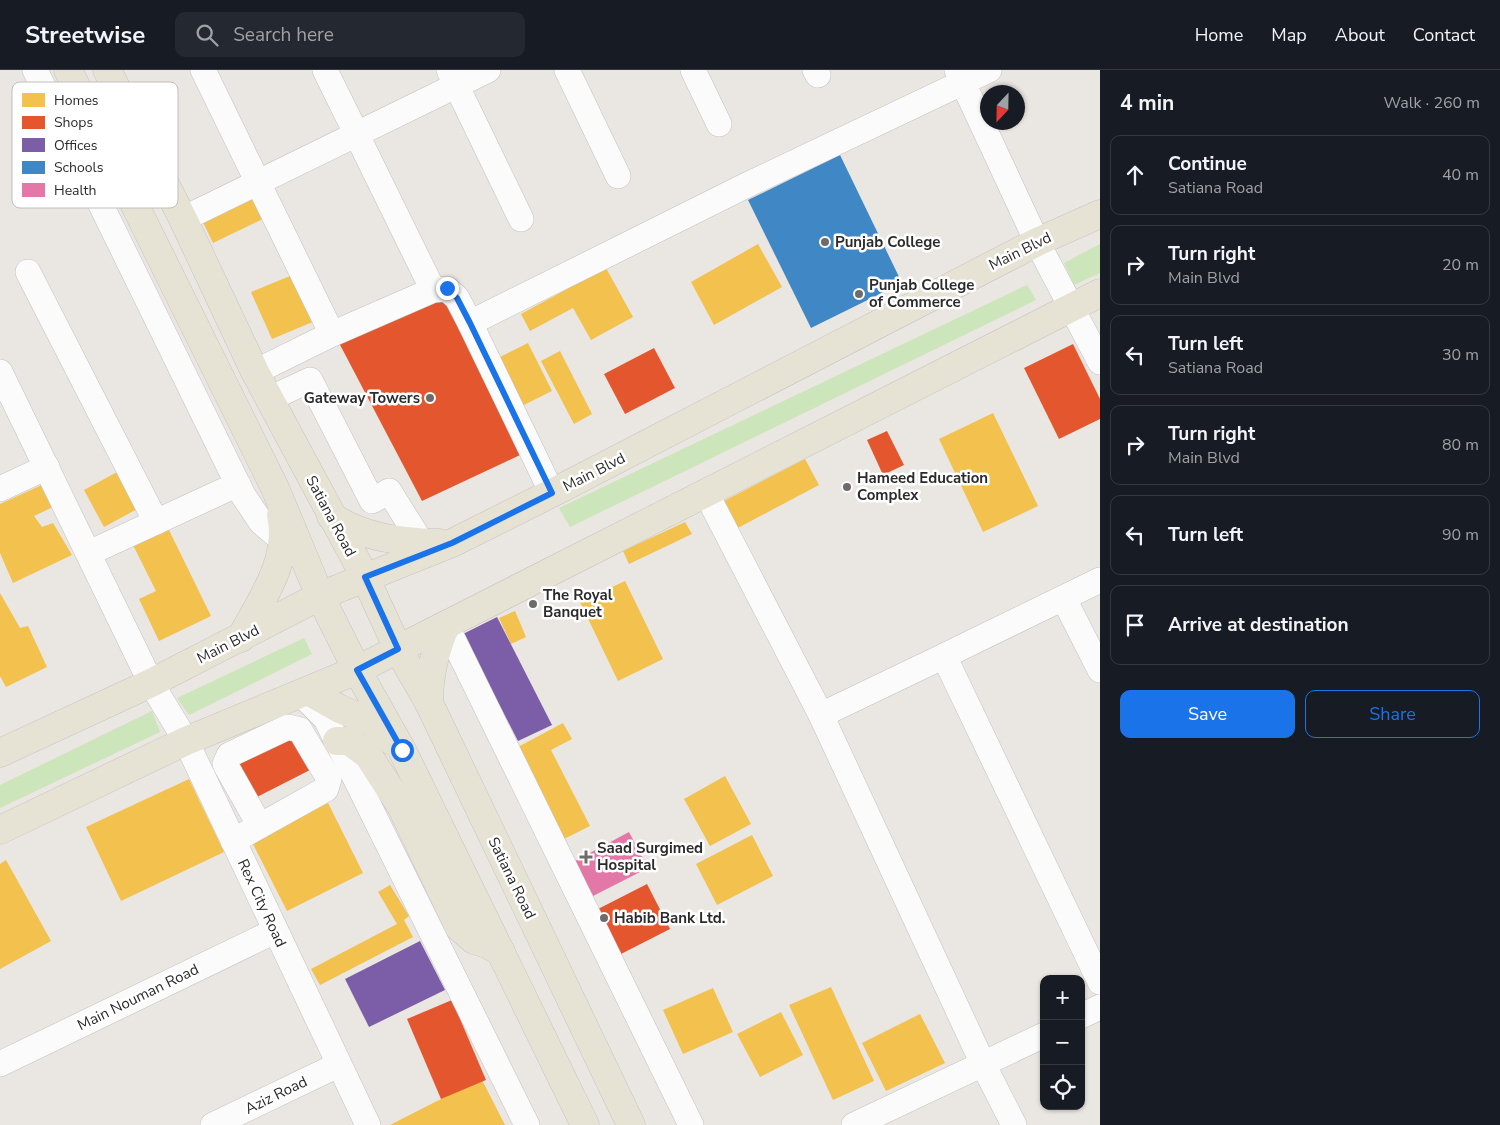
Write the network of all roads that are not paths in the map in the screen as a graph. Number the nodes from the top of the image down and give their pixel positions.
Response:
1 (35, 70) edge
2 (68, 70) edge
3 (107, 70) edge
4 (203, 70) edge
5 (325, 70) edge
6 (488, 70) edge
7 (567, 70) edge
8 (693, 70) edge
9 (989, 70) edge
10 (453, 77) edge
11 (960, 77) edge
12 (41, 82) edge
13 (74, 82) edge
14 (113, 82) edge
15 (719, 124) dead end
16 (356, 134) junction
17 (618, 176) dead end
18 (258, 184) junction
19 (103, 208) edge
20 (136, 208) edge
21 (177, 208) edge
22 (1100, 214) edge
23 (183, 219) junction
24 (521, 219) dead end
25 (1037, 242) junction
26 (28, 272) dead end
27 (434, 290) junction
28 (1100, 293) edge
29 (1072, 307) junction
30 (470, 323) junction
31 (332, 334) junction
32 (1100, 362) edge
33 (0, 372) edge
34 (255, 372) junction
35 (269, 399) junction
36 (47, 467) junction
37 (238, 484) junction
38 (275, 488) junction
39 (0, 489) edge
40 (552, 493) junction
41 (706, 493) junction
42 (331, 516) junction
43 (156, 522) junction
44 (283, 541) junction
45 (421, 542) junction
46 (452, 543) junction
47 (89, 553) junction
48 (365, 577) junction
49 (1100, 580) edge
50 (320, 596) junction
51 (1064, 599) junction
52 (446, 625) junction
53 (240, 638) junction
54 (398, 649) junction
55 (944, 656) junction
56 (357, 670) junction
57 (1100, 670) edge
58 (151, 683) junction
59 (304, 692) junction
60 (429, 703) junction
61 (821, 715) junction
62 (186, 741) junction
63 (337, 741) junction
64 (402, 750) junction
65 (0, 753) edge
66 (260, 826) dead end
67 (0, 830) edge
68 (233, 841) junction
69 (275, 931) junction
70 (500, 952) junction
71 (1100, 982) edge
72 (1100, 1007) edge
73 (1085, 1014) edge
74 (1040, 1037) edge
75 (0, 1064) edge
76 (983, 1064) junction
77 (338, 1065) junction
78 (213, 1125) edge
79 (368, 1125) edge
80 (528, 1125) edge
81 (585, 1125) edge
82 (631, 1125) edge
83 (691, 1125) edge
84 (854, 1125) edge
85 (1014, 1125) edge

1 - 12 street
2 - 13 main road
3 - 14 main road, Satiana Road
4 - 18 street
5 - 16 street
6 - 10 street
7 - 17 street
8 - 15 street
9 - 11 street
10 - 16 street
10 - 24 street
11 - 25 street
11 - 30 street
16 - 18 street
16 - 27 street
18 - 23 street
18 - 31 street
19 - 37 street
20 - 38 main road
21 - 23 main road, Satiana Road
22 - 25 main road, Main Blvd
23 - 34 main road, Satiana Road
25 - 29 street
25 - 40 main road, Main Blvd
26 - 43 street
27 - 30 street
27 - 31 street
28 - 29 main road
29 - 32 street
29 - 41 main road
30 - 40 street
31 - 34 street
33 - 36 street, Rex City Road
34 - 35 main road, Satiana Road
35 - 42 main road, Satiana Road
35 - 45 street
36 - 39 street
36 - 47 street, Rex City Road
37 - 43 street
37 - 44 street
38 - 44 main road
38 - 50 main road
40 - 46 main road, Main Blvd
41 - 52 main road
41 - 61 street
42 - 45 main road
42 - 48 main road, Satiana Road
43 - 47 street
44 - 53 main road
45 - 46 main road
46 - 48 main road, Main Blvd
47 - 58 street, Rex City Road
48 - 50 main road, Main Blvd
48 - 54 main road, Satiana Road
49 - 51 street
50 - 53 main road, Main Blvd
50 - 56 main road
51 - 55 street
51 - 57 street
52 - 54 main road
52 - 60 main road
52 - 83 street
53 - 58 main road, Main Blvd
54 - 56 main road
54 - 60 main road, Satiana Road
55 - 61 street
55 - 71 street
56 - 59 main road
56 - 64 main road
58 - 62 street, Rex City Road
58 - 65 main road, Main Blvd
59 - 62 main road
59 - 63 street
59 - 64 main road
60 - 82 main road, Satiana Road
61 - 76 street
62 - 67 main road
62 - 68 street, Rex City Road
63 - 70 main road
63 - 80 street
64 - 70 main road
66 - 68 street
68 - 69 street, Rex City Road
69 - 75 street, Main Nouman Road
69 - 77 street, Rex City Road
70 - 81 main road
72 - 73 street
74 - 76 street
76 - 84 street
76 - 85 street
77 - 78 street, Aziz Road
77 - 79 street, Rex City Road

